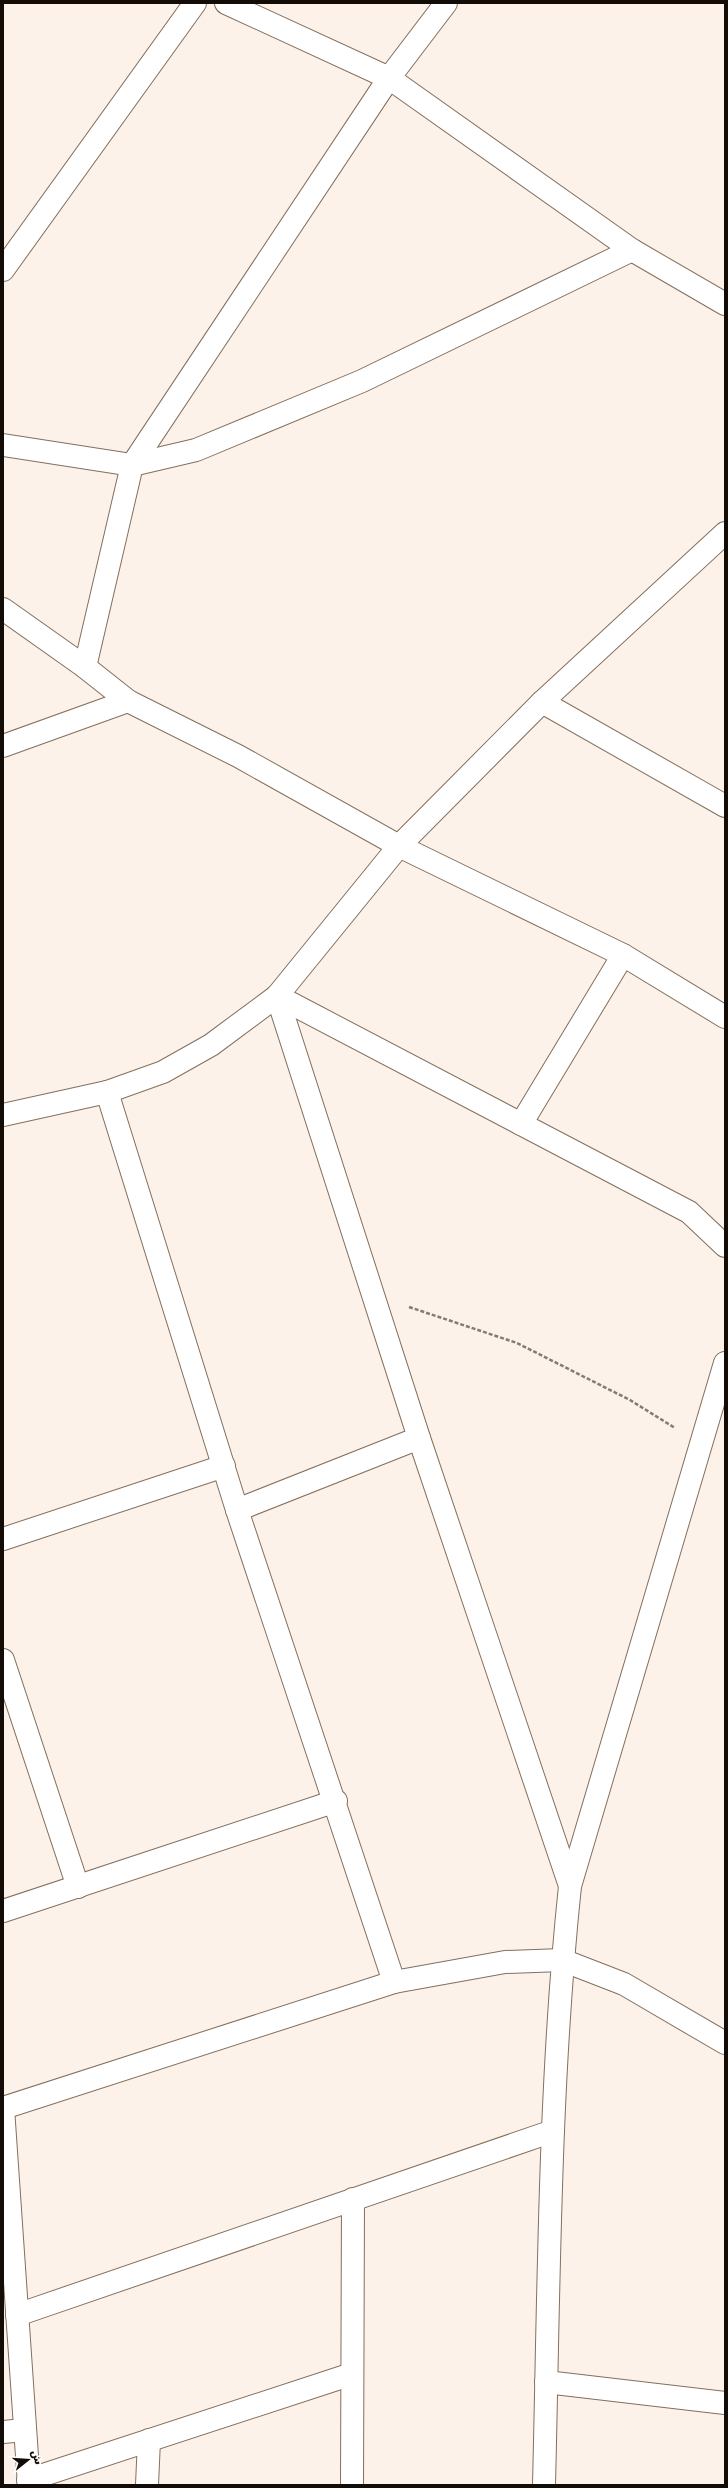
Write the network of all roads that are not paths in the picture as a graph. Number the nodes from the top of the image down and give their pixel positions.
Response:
1 (195, 3) edge
2 (226, 3) edge
3 (446, 3) edge
4 (389, 78) junction
5 (632, 250) junction
6 (3, 270) edge
7 (725, 304) edge
8 (3, 445) edge
9 (132, 465) junction
10 (725, 533) edge
11 (3, 609) edge
12 (85, 667) junction
13 (128, 701) junction
14 (542, 702) junction
15 (3, 746) edge
16 (725, 806) edge
17 (399, 846) junction
18 (623, 955) junction
19 (277, 996) junction
20 (725, 1017) edge
21 (107, 1092) junction
22 (3, 1115) edge
23 (521, 1124) junction
24 (725, 1246) edge
25 (725, 1363) edge
26 (419, 1438) junction
27 (224, 1466) junction
28 (237, 1510) junction
29 (3, 1538) edge
30 (3, 1660) edge
31 (336, 1801) junction
32 (570, 1886) junction
33 (78, 1887) junction
34 (3, 1911) edge
35 (562, 1960) junction
36 (394, 1982) junction
37 (725, 2043) edge
38 (3, 2108) edge
39 (553, 2131) junction
40 (353, 2199) junction
41 (17, 2315) junction
42 (352, 2374) junction
43 (546, 2382) junction
44 (725, 2403) edge
45 (25, 2430) junction
46 (3, 2432) edge
47 (149, 2440) junction
48 (28, 2482) edge
49 (147, 2485) edge
50 (352, 2485) edge
51 (544, 2485) edge

1 - 6 street
2 - 4 street
3 - 4 street
4 - 5 street
4 - 9 street
5 - 7 street
5 - 9 street
8 - 9 street
9 - 12 street
10 - 14 street
11 - 12 street
12 - 13 street
13 - 15 street
13 - 17 street
14 - 16 street
14 - 17 street
17 - 18 street
17 - 19 street
18 - 20 street
18 - 23 street
19 - 21 street
19 - 23 street
19 - 26 street
21 - 22 street
21 - 27 street
23 - 24 street
25 - 32 street
26 - 28 street
26 - 32 street
27 - 28 street
27 - 29 street
28 - 31 street
30 - 33 street
31 - 33 street
31 - 36 street
32 - 35 street
33 - 34 street
35 - 36 street
35 - 37 street
35 - 39 street
36 - 38 street
38 - 41 street
39 - 40 street
39 - 43 street
40 - 41 street
40 - 42 street
41 - 45 street
42 - 47 street
42 - 50 street
43 - 44 street
43 - 51 street
45 - 46 street
45 - 48 street
47 - 48 street
47 - 49 street

